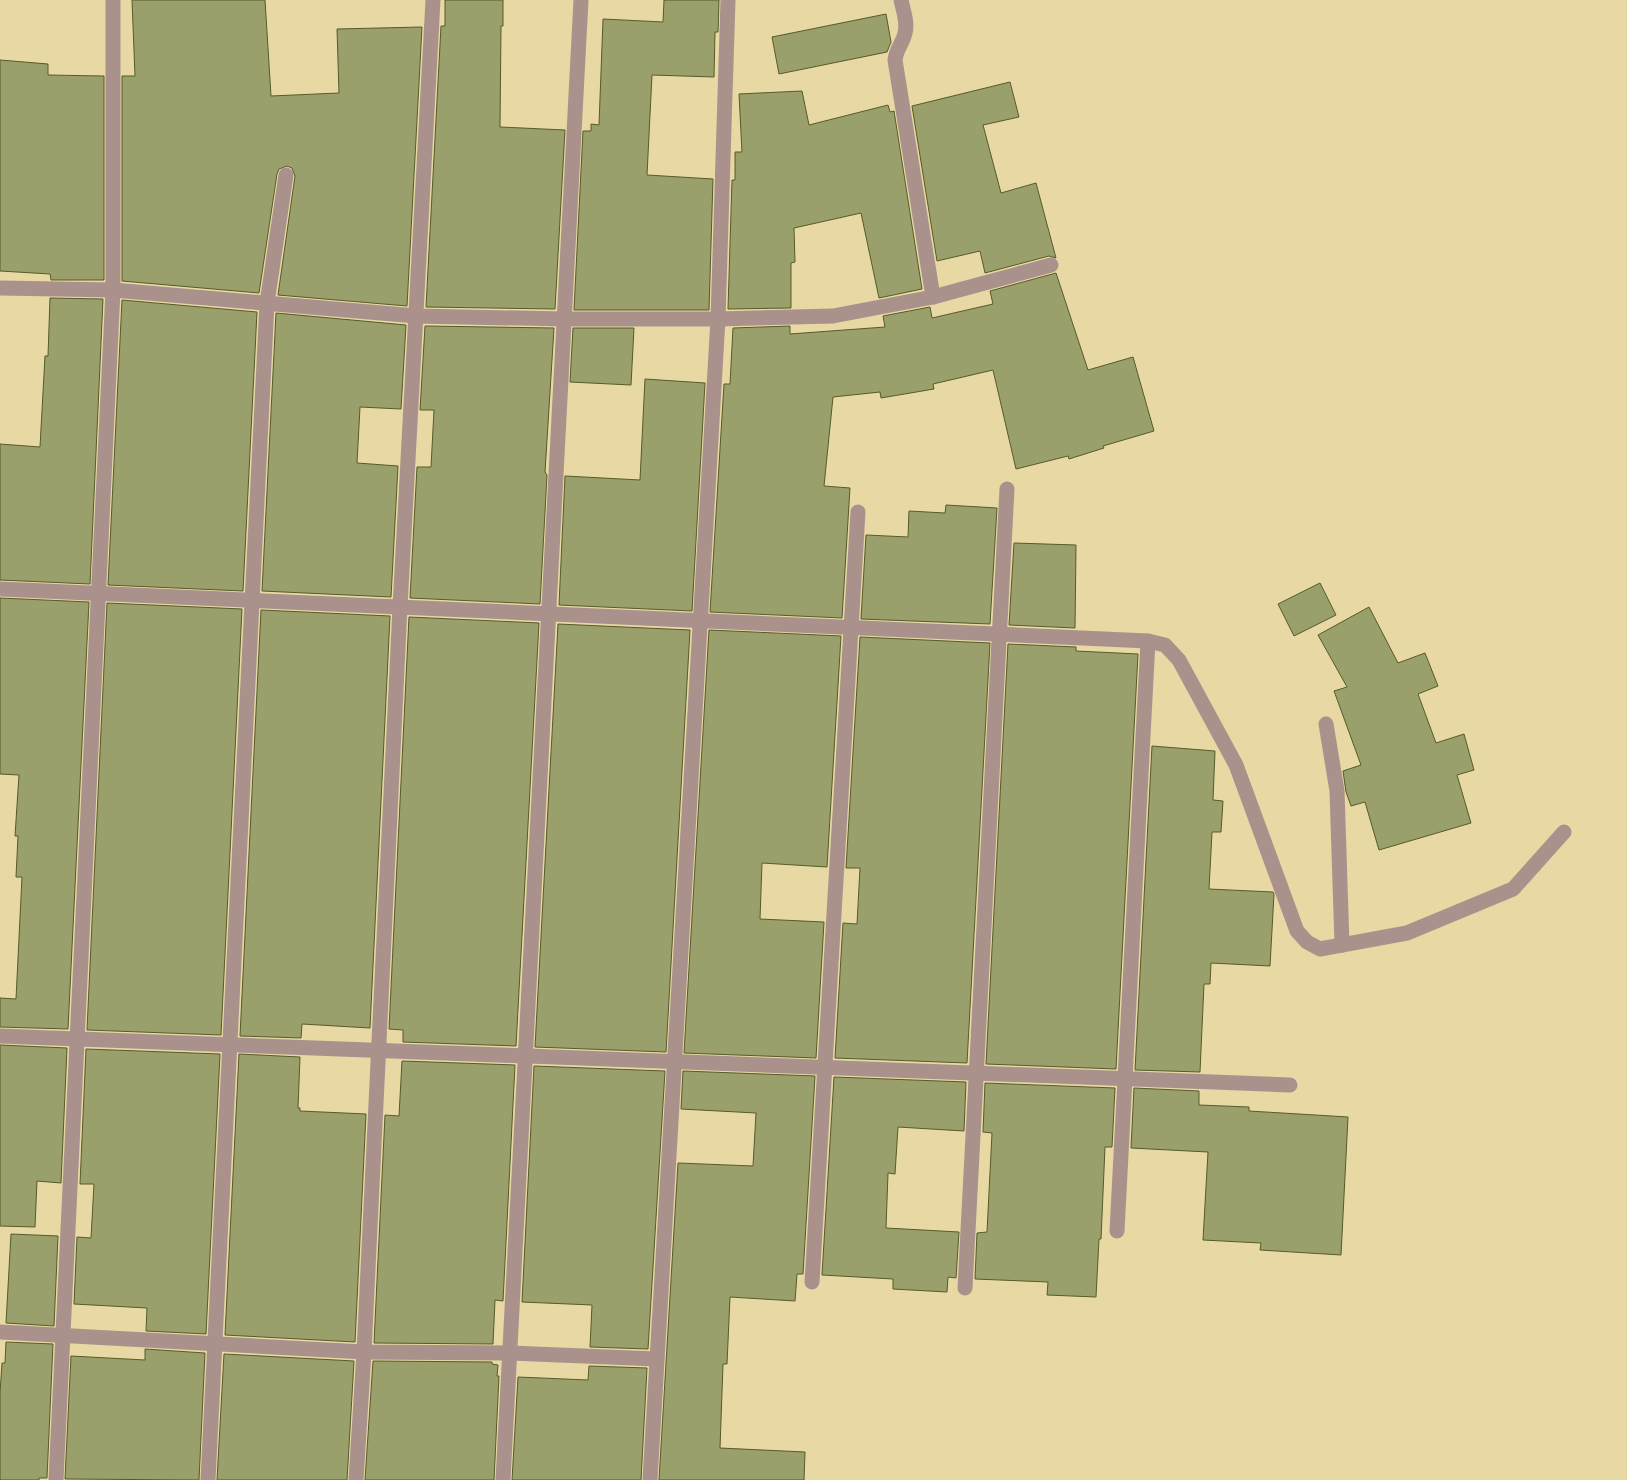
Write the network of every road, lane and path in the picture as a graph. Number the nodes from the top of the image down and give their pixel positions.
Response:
1 (113, 0) edge
2 (432, 0) edge
3 (582, 0) edge
4 (728, 0) edge
5 (901, 0) edge
6 (286, 175) dead end
7 (1051, 265) dead end
8 (0, 288) edge
9 (113, 290) junction
10 (934, 297) junction
11 (267, 303) junction
12 (416, 316) junction
13 (565, 319) junction
14 (718, 319) junction
15 (1007, 489) dead end
16 (858, 512) dead end
17 (0, 589) edge
18 (98, 593) junction
19 (252, 600) junction
20 (400, 607) junction
21 (550, 614) junction
22 (700, 620) junction
23 (851, 627) junction
24 (1000, 634) junction
25 (1148, 640) junction
26 (1326, 724) dead end
27 (1564, 832) dead end
28 (1342, 945) junction
29 (0, 1036) edge
30 (77, 1038) junction
31 (230, 1044) junction
32 (378, 1050) junction
33 (526, 1056) junction
34 (674, 1061) junction
35 (825, 1067) junction
36 (976, 1073) junction
37 (1125, 1078) junction
38 (1290, 1085) dead end
39 (1117, 1230) dead end
40 (812, 1282) dead end
41 (965, 1288) dead end
42 (0, 1332) edge
43 (63, 1335) junction
44 (215, 1343) junction
45 (364, 1352) junction
46 (510, 1353) junction
47 (657, 1359) junction
48 (56, 1480) edge
49 (208, 1480) edge
50 (356, 1480) edge
51 (503, 1480) edge
52 (650, 1480) edge

1 - 9 street
2 - 12 street
3 - 13 street
4 - 14 street
5 - 10 street
6 - 11 street
7 - 10 street
8 - 9 street
9 - 11 street
9 - 18 street
10 - 14 street
11 - 12 street
11 - 19 street
12 - 13 street
12 - 20 street
13 - 14 street
13 - 21 street
14 - 22 street
15 - 24 street
16 - 23 street
17 - 18 street
18 - 19 street
18 - 30 street
19 - 20 street
19 - 31 street
20 - 21 street
20 - 32 street
21 - 22 street
21 - 33 street
22 - 23 street
22 - 34 street
23 - 24 street
23 - 35 street
24 - 25 street
24 - 36 street
25 - 28 street
25 - 37 street
26 - 28 street
27 - 28 street
29 - 30 street
30 - 31 street
30 - 43 street
31 - 32 street
31 - 44 street
32 - 33 street
32 - 45 street
33 - 34 street
33 - 46 street
34 - 35 street
34 - 47 street
35 - 36 street
35 - 40 street
36 - 37 street
36 - 41 street
37 - 38 street
37 - 39 street
42 - 43 street
43 - 44 street
43 - 48 street
44 - 45 street
44 - 49 street
45 - 46 street
45 - 50 street
46 - 47 street
46 - 51 street
47 - 52 street

